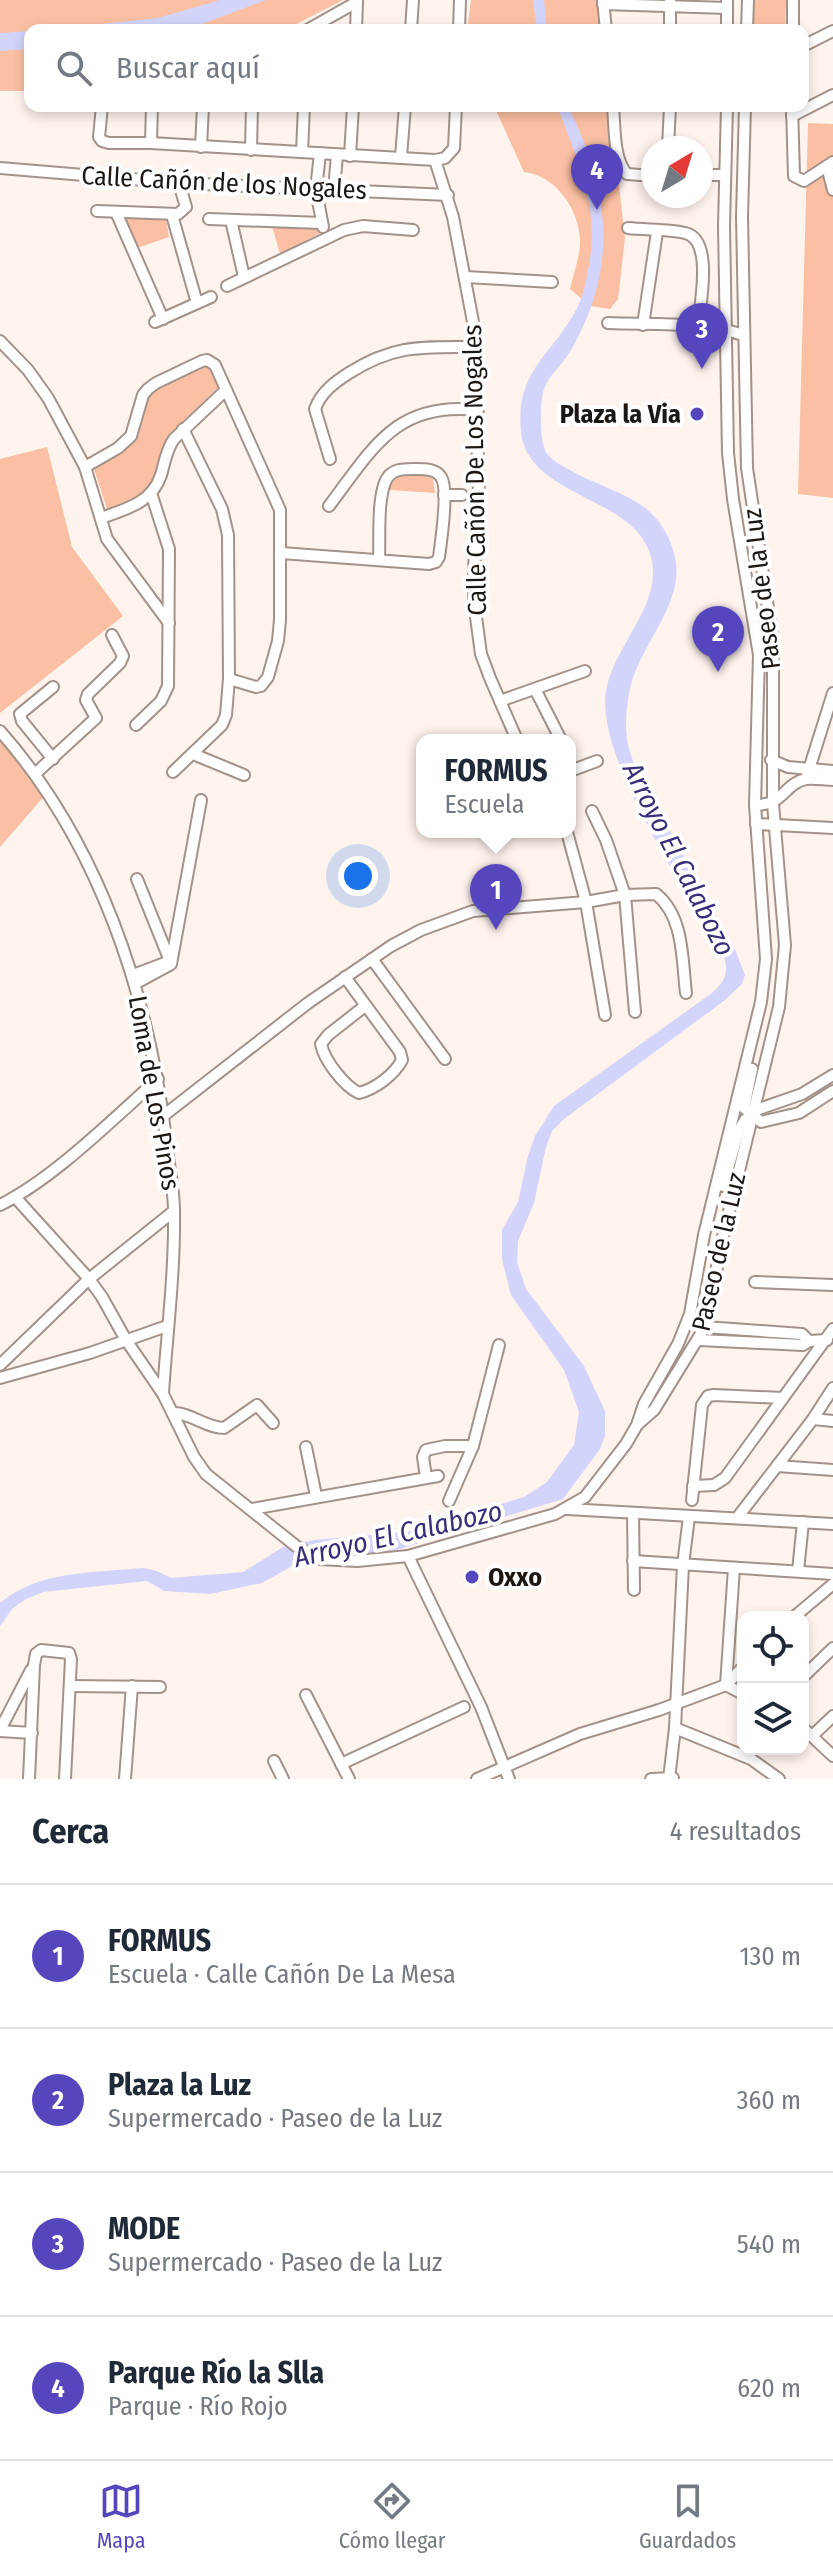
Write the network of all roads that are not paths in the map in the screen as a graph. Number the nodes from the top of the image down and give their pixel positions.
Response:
1 (413, 0) edge
2 (460, 0) edge
3 (748, 0) edge
4 (793, 0) edge
5 (603, 2) edge
6 (670, 3) edge
7 (727, 4) edge
8 (318, 24) edge
9 (356, 24) edge
10 (411, 24) edge
11 (459, 24) edge
12 (605, 24) edge
13 (670, 24) edge
14 (747, 24) edge
15 (793, 24) edge
16 (833, 31) edge
17 (809, 43) edge
18 (833, 95) edge
19 (809, 104) edge
20 (101, 112) edge
21 (152, 112) edge
22 (203, 112) edge
23 (252, 112) edge
24 (304, 112) edge
25 (353, 112) edge
26 (405, 112) edge
27 (456, 112) edge
28 (614, 112) edge
29 (670, 112) edge
30 (727, 112) edge
31 (745, 112) edge
32 (792, 112) edge
33 (669, 136) edge
34 (151, 143) junction
35 (201, 147) junction
36 (251, 150) junction
37 (302, 152) junction
38 (320, 153) junction
39 (337, 155) junction
40 (350, 156) junction
41 (401, 157) junction
42 (435, 160) junction
43 (830, 164) edge
44 (0, 168) edge
45 (641, 175) edge
46 (713, 175) edge
47 (725, 175) junction
48 (179, 183) junction
49 (316, 190) junction
50 (334, 190) junction
51 (833, 190) edge
52 (448, 195) junction
53 (97, 211) dead end
54 (116, 212) junction
55 (172, 215) junction
56 (209, 219) dead end
57 (231, 220) junction
58 (322, 223) junction
59 (628, 228) dead end
60 (413, 230) dead end
61 (657, 232) junction
62 (327, 236) junction
63 (244, 277) junction
64 (466, 277) junction
65 (552, 282) dead end
66 (227, 286) dead end
67 (211, 297) dead end
68 (197, 303) junction
69 (608, 323) dead end
70 (643, 325) junction
71 (698, 326) junction
72 (727, 330) junction
73 (743, 335) junction
74 (0, 341) edge
75 (476, 347) junction
76 (726, 389) junction
77 (226, 390) junction
78 (744, 391) junction
79 (478, 410) junction
80 (183, 429) junction
81 (330, 459) dead end
82 (85, 467) junction
83 (151, 493) junction
84 (444, 495) junction
85 (462, 495) dead end
86 (329, 506) dead end
87 (101, 518) junction
88 (281, 553) junction
89 (379, 560) junction
90 (169, 623) junction
91 (112, 635) dead end
92 (585, 671) dead end
93 (229, 679) junction
94 (53, 687) dead end
95 (535, 689) junction
96 (833, 693) edge
97 (500, 701) junction
98 (758, 719) junction
99 (771, 720) junction
100 (136, 725) dead end
101 (0, 731) edge
102 (514, 734) edge
103 (558, 734) edge
104 (193, 754) junction
105 (53, 759) junction
106 (771, 760) junction
107 (597, 761) dead end
108 (576, 769) edge
109 (833, 771) edge
110 (173, 772) dead end
111 (36, 773) junction
112 (807, 774) junction
113 (244, 775) dead end
114 (833, 780) edge
115 (201, 800) dead end
116 (773, 804) junction
117 (755, 805) junction
118 (592, 811) dead end
119 (756, 824) junction
120 (774, 825) junction
121 (833, 828) edge
122 (569, 838) edge
123 (137, 879) dead end
124 (625, 895) junction
125 (586, 902) junction
126 (783, 921) junction
127 (764, 922) junction
128 (372, 959) junction
129 (170, 961) junction
130 (345, 977) junction
131 (134, 979) junction
132 (686, 993) dead end
133 (365, 1006) junction
134 (635, 1012) dead end
135 (605, 1015) dead end
136 (752, 1041) junction
137 (445, 1059) dead end
138 (833, 1075) edge
139 (158, 1079) junction
140 (833, 1091) edge
141 (802, 1094) junction
142 (774, 1103) junction
143 (807, 1109) junction
144 (751, 1115) junction
145 (163, 1116) junction
146 (773, 1120) junction
147 (15, 1197) junction
148 (0, 1205) edge
149 (711, 1209) junction
150 (174, 1211) junction
151 (89, 1279) junction
152 (755, 1282) dead end
153 (833, 1285) edge
154 (167, 1326) junction
155 (705, 1327) junction
156 (726, 1329) junction
157 (833, 1329) edge
158 (126, 1340) junction
159 (699, 1340) junction
160 (829, 1340) edge
161 (723, 1341) junction
162 (809, 1341) junction
163 (499, 1345) dead end
164 (0, 1365) edge
165 (0, 1378) edge
166 (833, 1388) edge
167 (163, 1394) junction
168 (783, 1398) junction
169 (173, 1413) junction
170 (813, 1419) junction
171 (833, 1421) edge
172 (273, 1423) dead end
173 (637, 1425) junction
174 (473, 1446) junction
175 (306, 1447) dead end
176 (777, 1466) junction
177 (833, 1470) edge
178 (693, 1486) junction
179 (316, 1496) junction
180 (692, 1500) dead end
181 (449, 1501) dead end
182 (252, 1509) junction
183 (565, 1509) junction
184 (633, 1513) junction
185 (689, 1517) junction
186 (737, 1518) junction
187 (803, 1522) junction
188 (833, 1524) edge
189 (408, 1556) junction
190 (633, 1561) junction
191 (683, 1565) junction
192 (734, 1568) junction
193 (798, 1571) junction
194 (833, 1574) edge
195 (833, 1584) edge
196 (634, 1590) dead end
197 (801, 1611) edge
198 (833, 1648) edge
199 (34, 1665) junction
200 (809, 1671) edge
201 (737, 1673) edge
202 (726, 1685) junction
203 (71, 1686) junction
204 (132, 1686) junction
205 (160, 1687) dead end
206 (737, 1691) edge
207 (306, 1695) dead end
208 (677, 1702) junction
209 (464, 1707) dead end
210 (833, 1716) edge
211 (675, 1728) junction
212 (0, 1730) edge
213 (809, 1731) edge
214 (32, 1733) junction
215 (809, 1733) edge
216 (833, 1756) edge
217 (274, 1761) dead end
218 (341, 1764) junction
219 (505, 1766) junction
220 (671, 1778) edge
221 (29, 1779) edge
222 (65, 1779) edge
223 (125, 1779) edge
224 (283, 1779) edge
225 (349, 1779) edge
226 (477, 1779) edge
227 (509, 1779) edge
228 (651, 1779) edge
229 (779, 1779) edge

1 - 10 street
2 - 11 street
3 - 14 street
4 - 15 street
5 - 6 street
5 - 12 street
6 - 7 street
6 - 13 street
8 - 9 street
16 - 17 street
18 - 19 street
20 - 34 street
21 - 34 street
22 - 35 street
23 - 36 street
24 - 37 street
25 - 40 street
26 - 41 street
27 - 42 street
28 - 45 street
29 - 33 street
30 - 47 street, Paseo de la Luz
31 - 73 street, Paseo de la Luz
32 - 43 street
34 - 35 street
35 - 36 street
36 - 37 street
37 - 38 street
38 - 39 street
38 - 49 street
39 - 40 street
39 - 50 street
40 - 41 street
41 - 42 street
42 - 52 street, Calle Cañón De Los Nogales
43 - 51 street
44 - 48 street, Calle Cañón de los Nogales
46 - 47 street
47 - 72 street, Paseo de la Luz
48 - 49 street, Calle Cañón de los Nogales
48 - 55 street
49 - 50 street, Calle Cañón de los Nogales
49 - 58 street
50 - 52 street, Calle Cañón de los Nogales
52 - 64 street, Calle Cañón De Los Nogales
53 - 54 street
54 - 55 street
54 - 68 street
55 - 68 street
56 - 57 street
57 - 58 street
57 - 63 street
58 - 62 street
59 - 61 street
60 - 62 street
61 - 70 street
61 - 71 street
62 - 63 street
63 - 66 street
64 - 65 street
64 - 75 street, Calle Cañón De Los Nogales
67 - 68 street
69 - 70 street
70 - 71 street
71 - 72 street
72 - 73 street
72 - 76 street, Paseo de la Luz
73 - 78 street, Paseo de la Luz
74 - 82 street
75 - 79 street, Calle Cañón De Los Nogales
75 - 81 street
76 - 78 street
76 - 98 street, Paseo de la Luz
77 - 80 street
77 - 82 street
77 - 88 street
78 - 99 street, Paseo de la Luz
79 - 86 street
79 - 97 street, Calle Cañón De Los Nogales
80 - 83 street
80 - 93 street
82 - 87 street
83 - 87 street
83 - 90 street
84 - 85 street
84 - 89 street
84 - 89 street
87 - 90 street
88 - 89 street
88 - 93 street
90 - 100 street
91 - 105 street
92 - 95 street
93 - 104 street
94 - 105 street
95 - 97 street
95 - 103 street
96 - 112 street
97 - 102 street, Calle Cañón De Los Nogales
98 - 99 street
98 - 117 street, Paseo de la Luz
99 - 106 street, Paseo de la Luz
101 - 111 street, Loma de Los Pinos
104 - 110 street
104 - 113 street
105 - 111 street
106 - 112 street
106 - 116 street, Paseo de la Luz
107 - 108 street
109 - 112 street
111 - 131 street, Loma de Los Pinos
112 - 114 street
112 - 116 street
115 - 129 street
116 - 117 street
116 - 120 street, Paseo de la Luz
117 - 119 street, Paseo de la Luz
118 - 124 street
119 - 120 street
119 - 127 street, Paseo de la Luz
120 - 121 street
120 - 126 street, Paseo de la Luz
122 - 125 street
123 - 129 street
124 - 125 street
124 - 132 street
124 - 134 street
125 - 128 street
125 - 135 street
126 - 127 street
126 - 144 street, Paseo de la Luz
127 - 136 street, Paseo de la Luz
128 - 130 street
128 - 137 street
129 - 131 street
130 - 133 street
130 - 145 street
131 - 139 street, Loma de Los Pinos
133 - 133 street
136 - 144 street
136 - 149 street, Paseo de la Luz
138 - 141 street
139 - 145 street, Loma de Los Pinos
139 - 147 street
140 - 143 street
141 - 142 street
141 - 143 street
142 - 144 street
142 - 146 street
143 - 146 street
144 - 146 street
144 - 149 street
144 - 155 street, Paseo de la Luz
145 - 150 street, Loma de Los Pinos
147 - 148 street
147 - 151 street
149 - 173 street, Paseo de la Luz
150 - 151 street
150 - 154 street, Loma de Los Pinos
151 - 158 street
151 - 164 street
152 - 153 street
154 - 158 street
154 - 167 street, Loma de Los Pinos
155 - 156 street
155 - 159 street, Paseo de la Luz
156 - 161 street
156 - 162 street
157 - 160 street
158 - 165 street
158 - 167 street
159 - 161 street
159 - 173 street, Paseo de la Luz
160 - 162 street
160 - 168 street
161 - 162 street
163 - 174 street
166 - 170 street
167 - 169 street
168 - 178 street
168 - 178 street
169 - 172 street
169 - 182 street
170 - 171 street
170 - 176 street
173 - 183 street
174 - 179 street
174 - 181 street
175 - 179 street
176 - 177 street
176 - 186 street
178 - 180 street
179 - 182 street
182 - 189 street
183 - 184 street
183 - 189 street
184 - 185 street
184 - 190 street
185 - 186 street
185 - 191 street
186 - 187 street
187 - 188 street
187 - 193 street
189 - 219 street
190 - 191 street
190 - 196 street
191 - 192 street
191 - 208 street
192 - 193 street
192 - 202 street
193 - 194 street
195 - 197 street
198 - 200 street
199 - 203 street
199 - 212 street
199 - 214 street
201 - 202 street
202 - 206 street
202 - 208 street
203 - 204 street
203 - 222 street
204 - 205 street
204 - 223 street
207 - 218 street
208 - 211 street
208 - 219 street
209 - 218 street
210 - 213 street
211 - 220 street
211 - 229 street
212 - 214 street
214 - 221 street
215 - 216 street
217 - 224 street
218 - 225 street
219 - 226 street
219 - 227 street
220 - 228 street

